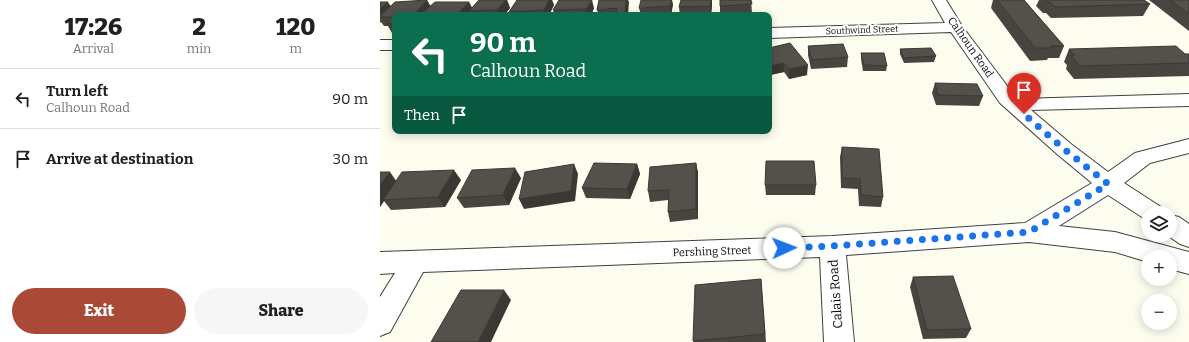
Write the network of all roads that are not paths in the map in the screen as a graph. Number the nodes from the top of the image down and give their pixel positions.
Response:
1 (939, 0) edge
2 (955, 27) junction
3 (772, 34) edge
4 (392, 45) edge
5 (380, 46) edge
6 (1189, 100) edge
7 (1014, 105) junction
8 (1189, 146) edge
9 (1108, 184) junction
10 (1142, 206) edge
11 (1177, 228) edge
12 (1029, 232) junction
13 (1189, 236) edge
14 (832, 246) junction
15 (1144, 250) edge
16 (1177, 259) edge
17 (416, 261) junction
18 (380, 263) edge
19 (1189, 263) edge
20 (380, 323) edge
21 (839, 342) edge

1 - 2 street, Calhoun Road
2 - 3 street, Southwind Street
2 - 7 street, Calhoun Road
4 - 5 street
6 - 7 street
7 - 9 street, Calhoun Road
8 - 9 street, Pershing Street
9 - 10 street, Calhoun Road
9 - 12 street, Pershing Street
11 - 13 street
12 - 14 street, Pershing Street
12 - 15 street
14 - 17 street, Pershing Street
14 - 21 street, Calais Road
16 - 19 street
17 - 18 street, Pershing Street
17 - 20 street

